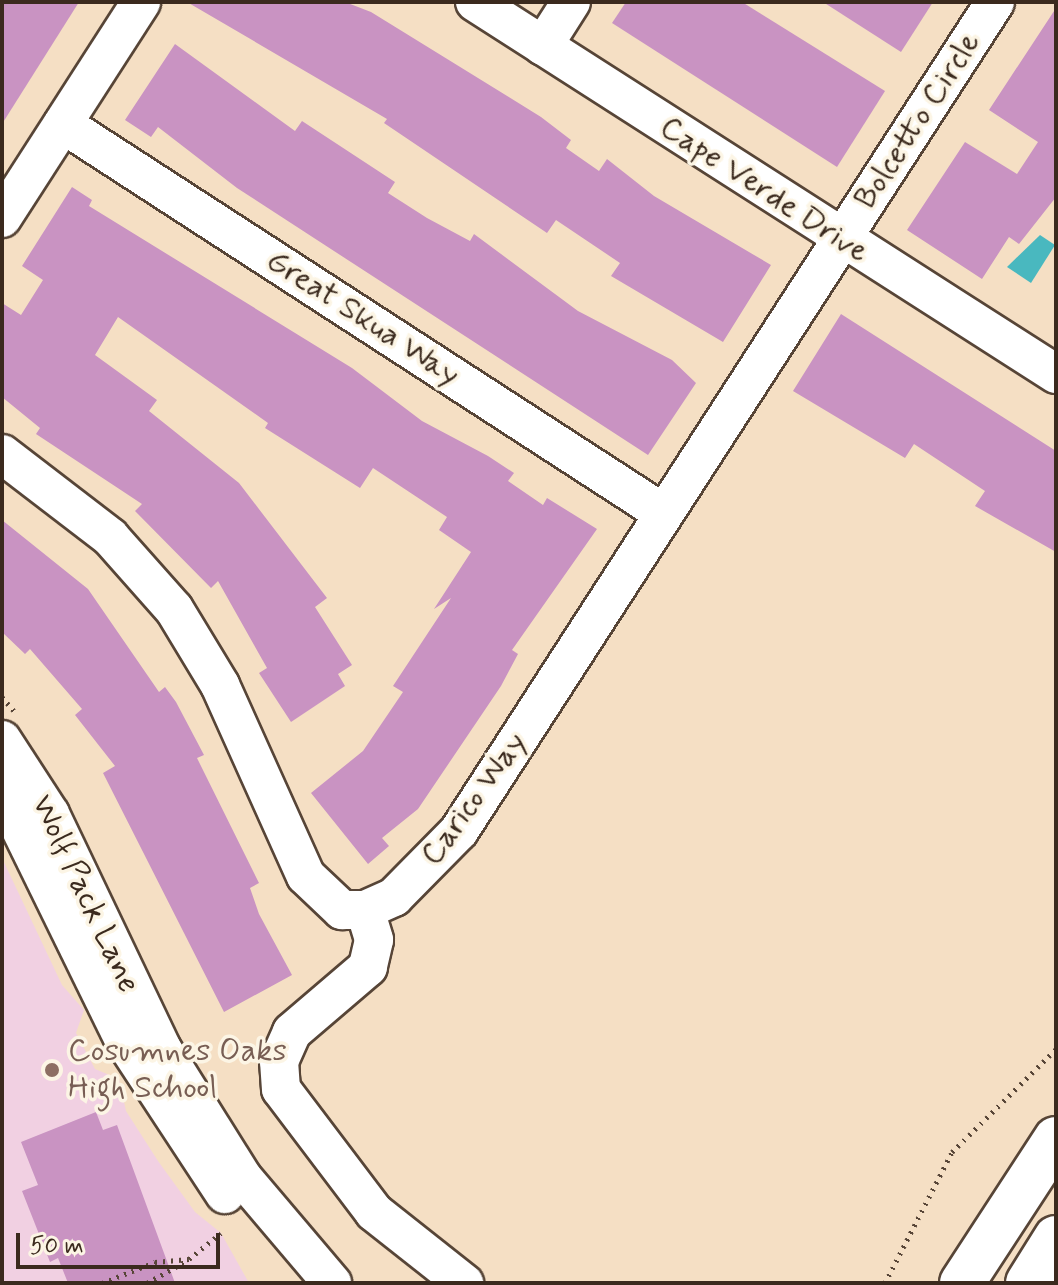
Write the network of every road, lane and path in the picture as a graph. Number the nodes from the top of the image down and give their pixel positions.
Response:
1 (141, 2) edge
2 (475, 2) edge
3 (571, 2) edge
4 (995, 2) edge
5 (543, 46) junction
6 (63, 124) junction
7 (2, 218) edge
8 (841, 240) junction
9 (1056, 374) edge
10 (2, 454) edge
11 (663, 513) junction
12 (2, 697) edge
13 (12, 731) edge
14 (2, 791) edge
15 (365, 910) junction
16 (1056, 1049) edge
17 (1056, 1139) edge
18 (221, 1233) dead end
19 (1056, 1238) edge
20 (189, 1259) junction
21 (102, 1283) edge
22 (147, 1283) edge
23 (297, 1283) edge
24 (332, 1283) edge
25 (464, 1283) edge
26 (885, 1283) edge
27 (962, 1283) edge
28 (1028, 1283) edge

1 - 6 street
2 - 5 street, Cape Verde Drive
3 - 5 street
4 - 8 street, Bolcetto Circle
5 - 8 street, Cape Verde Drive
6 - 7 street
6 - 11 street, Great Skua Way
8 - 9 street, Cape Verde Drive
8 - 11 street, Carico Way
10 - 15 street
11 - 15 street, Carico Way
12 - 13 path
13 - 24 street, Wolf Pack Lane
14 - 23 street, Wolf Pack Lane
15 - 25 street
16 - 26 path
17 - 27 main road
18 - 20 path
19 - 28 main road
20 - 21 path
20 - 22 path

